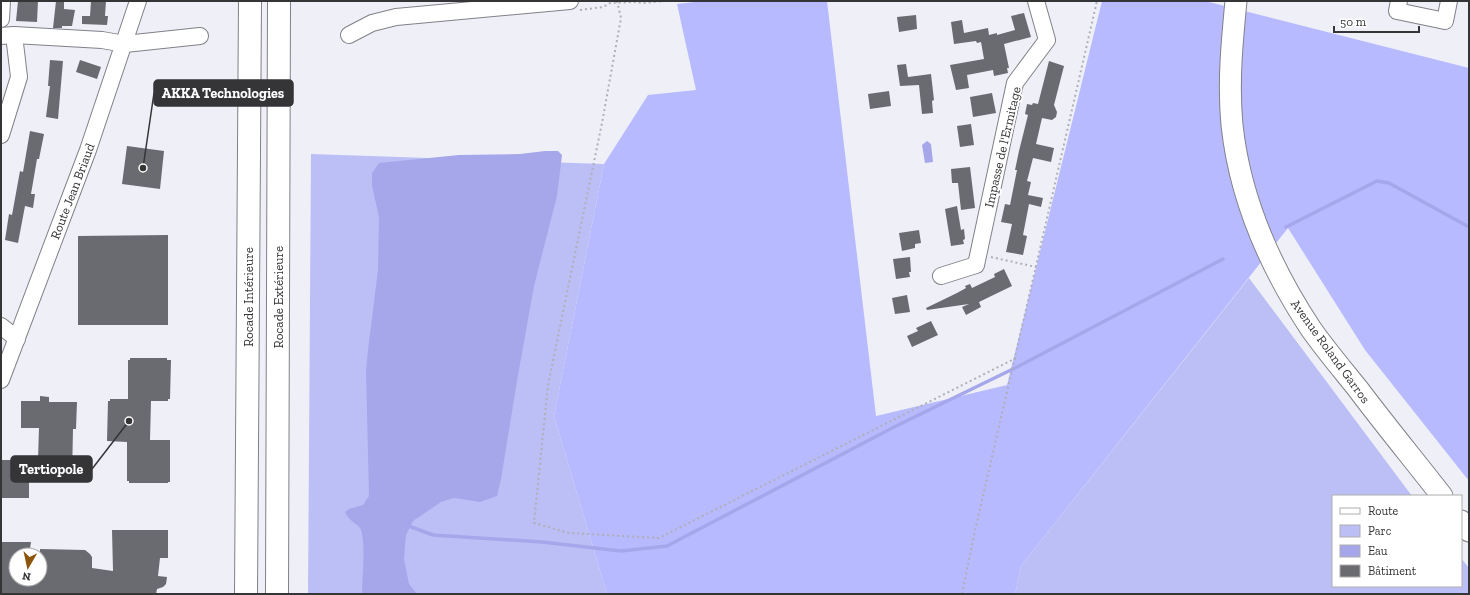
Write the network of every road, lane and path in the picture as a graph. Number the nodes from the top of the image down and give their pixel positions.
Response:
1 (2, 1) edge
2 (138, 1) edge
3 (250, 1) edge
4 (279, 1) edge
5 (290, 1) edge
6 (570, 1) edge
7 (617, 1) edge
8 (1036, 1) edge
9 (1097, 1) edge
10 (1236, 1) edge
11 (1399, 1) edge
12 (1449, 1) edge
13 (482, 5) edge
14 (1, 19) edge
15 (279, 26) junction
16 (349, 35) dead end
17 (7, 36) edge
18 (200, 36) dead end
19 (125, 44) junction
20 (1, 135) edge
21 (979, 254) junction
22 (1036, 267) junction
23 (941, 276) dead end
24 (1, 326) edge
25 (17, 339) junction
26 (1016, 358) junction
27 (1, 380) edge
28 (1441, 495) edge
29 (1462, 522) edge
30 (1469, 531) edge
31 (246, 594) edge
32 (277, 594) edge
33 (962, 594) edge

1 - 14 street
2 - 19 street, Route Jean Briaud
3 - 31 highway, Rocade Intérieure
4 - 15 highway, Rocade Extérieure
5 - 15 highway
6 - 13 street
7 - 26 path
8 - 21 street, Impasse de l'Ermitage
9 - 22 path
10 - 28 main road, Avenue Roland Garros
11 - 12 street
13 - 16 street
15 - 32 highway, Rocade Extérieure
17 - 19 street
17 - 20 street
18 - 19 street
19 - 25 street, Route Jean Briaud
21 - 22 path
21 - 23 street, Impasse de l'Ermitage
22 - 26 path
24 - 25 street
25 - 27 street, Route Jean Briaud
26 - 33 path
29 - 30 main road

